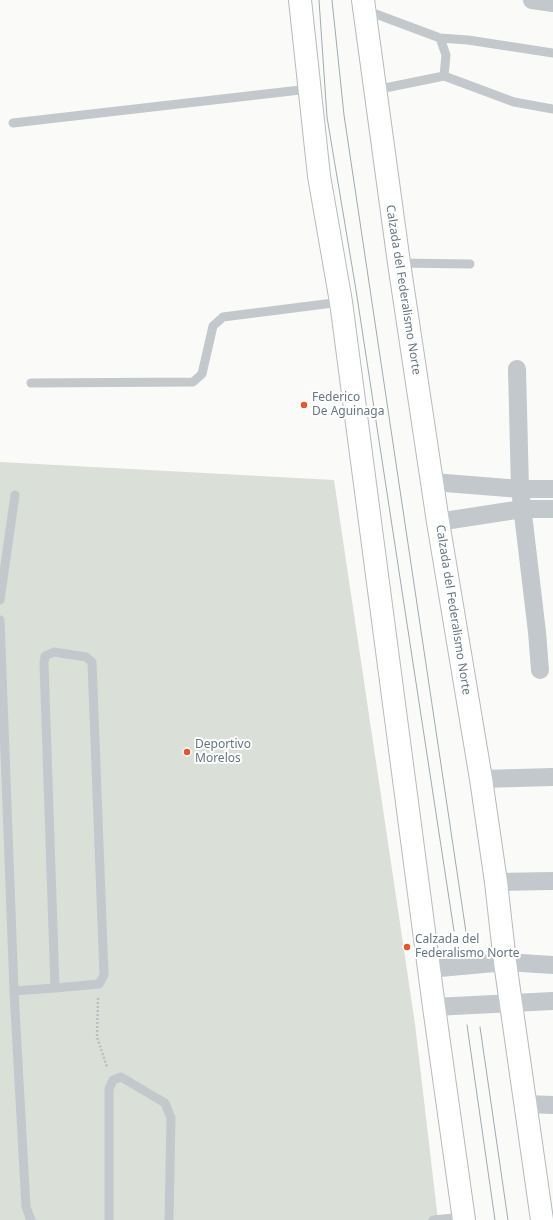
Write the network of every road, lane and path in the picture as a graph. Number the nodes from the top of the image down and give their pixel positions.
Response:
1 (300, 0) edge
2 (532, 0) edge
3 (553, 3) edge
4 (363, 4) edge
5 (440, 38) junction
6 (553, 53) edge
7 (444, 76) junction
8 (309, 89) junction
9 (375, 90) junction
10 (553, 109) edge
11 (13, 122) dead end
12 (399, 264) junction
13 (470, 264) dead end
14 (341, 302) junction
15 (517, 369) dead end
16 (31, 383) dead end
17 (433, 482) junction
18 (520, 489) junction
19 (553, 490) edge
20 (15, 495) dead end
21 (522, 509) junction
22 (553, 509) edge
23 (438, 522) junction
24 (0, 600) edge
25 (0, 620) edge
26 (545, 631) edge
27 (540, 670) dead end
28 (553, 777) edge
29 (481, 779) junction
30 (553, 881) edge
31 (496, 882) junction
32 (505, 962) junction
33 (553, 965) edge
34 (429, 969) junction
35 (99, 984) junction
36 (55, 988) junction
37 (14, 991) junction
38 (553, 1001) edge
39 (511, 1002) junction
40 (434, 1007) junction
41 (113, 1080) junction
42 (526, 1104) junction
43 (553, 1105) edge
44 (464, 1219) edge
45 (31, 1220) edge
46 (109, 1220) edge
47 (169, 1220) edge
48 (433, 1220) edge
49 (542, 1220) edge

1 - 8 main road
2 - 3 street
4 - 5 lane
4 - 9 main road, Calzada del Federalismo Norte
5 - 6 lane
5 - 7 lane
7 - 9 lane
7 - 10 lane
8 - 11 lane
8 - 14 main road
9 - 12 main road, Calzada del Federalismo Norte
12 - 13 lane
12 - 17 main road, Calzada del Federalismo Norte
14 - 16 lane
14 - 34 main road
15 - 18 street
17 - 18 street
17 - 23 main road, Calzada del Federalismo Norte
18 - 19 street
18 - 21 street
20 - 24 lane
21 - 22 street
21 - 23 street
21 - 26 street
23 - 29 main road, Calzada del Federalismo Norte
25 - 37 lane
26 - 27 street
28 - 29 street
29 - 31 main road, Calzada del Federalismo Norte
30 - 31 street
31 - 32 main road, Calzada del Federalismo Norte
32 - 33 street
32 - 34 street
32 - 39 main road, Calzada del Federalismo Norte
34 - 40 main road
35 - 36 lane
35 - 36 lane
35 - 41 path
36 - 37 lane
37 - 45 lane
38 - 39 street
39 - 40 street
39 - 42 main road, Calzada del Federalismo Norte
40 - 44 main road
41 - 46 lane
41 - 47 lane
42 - 43 street
42 - 49 main road, Calzada del Federalismo Norte
44 - 48 lane

